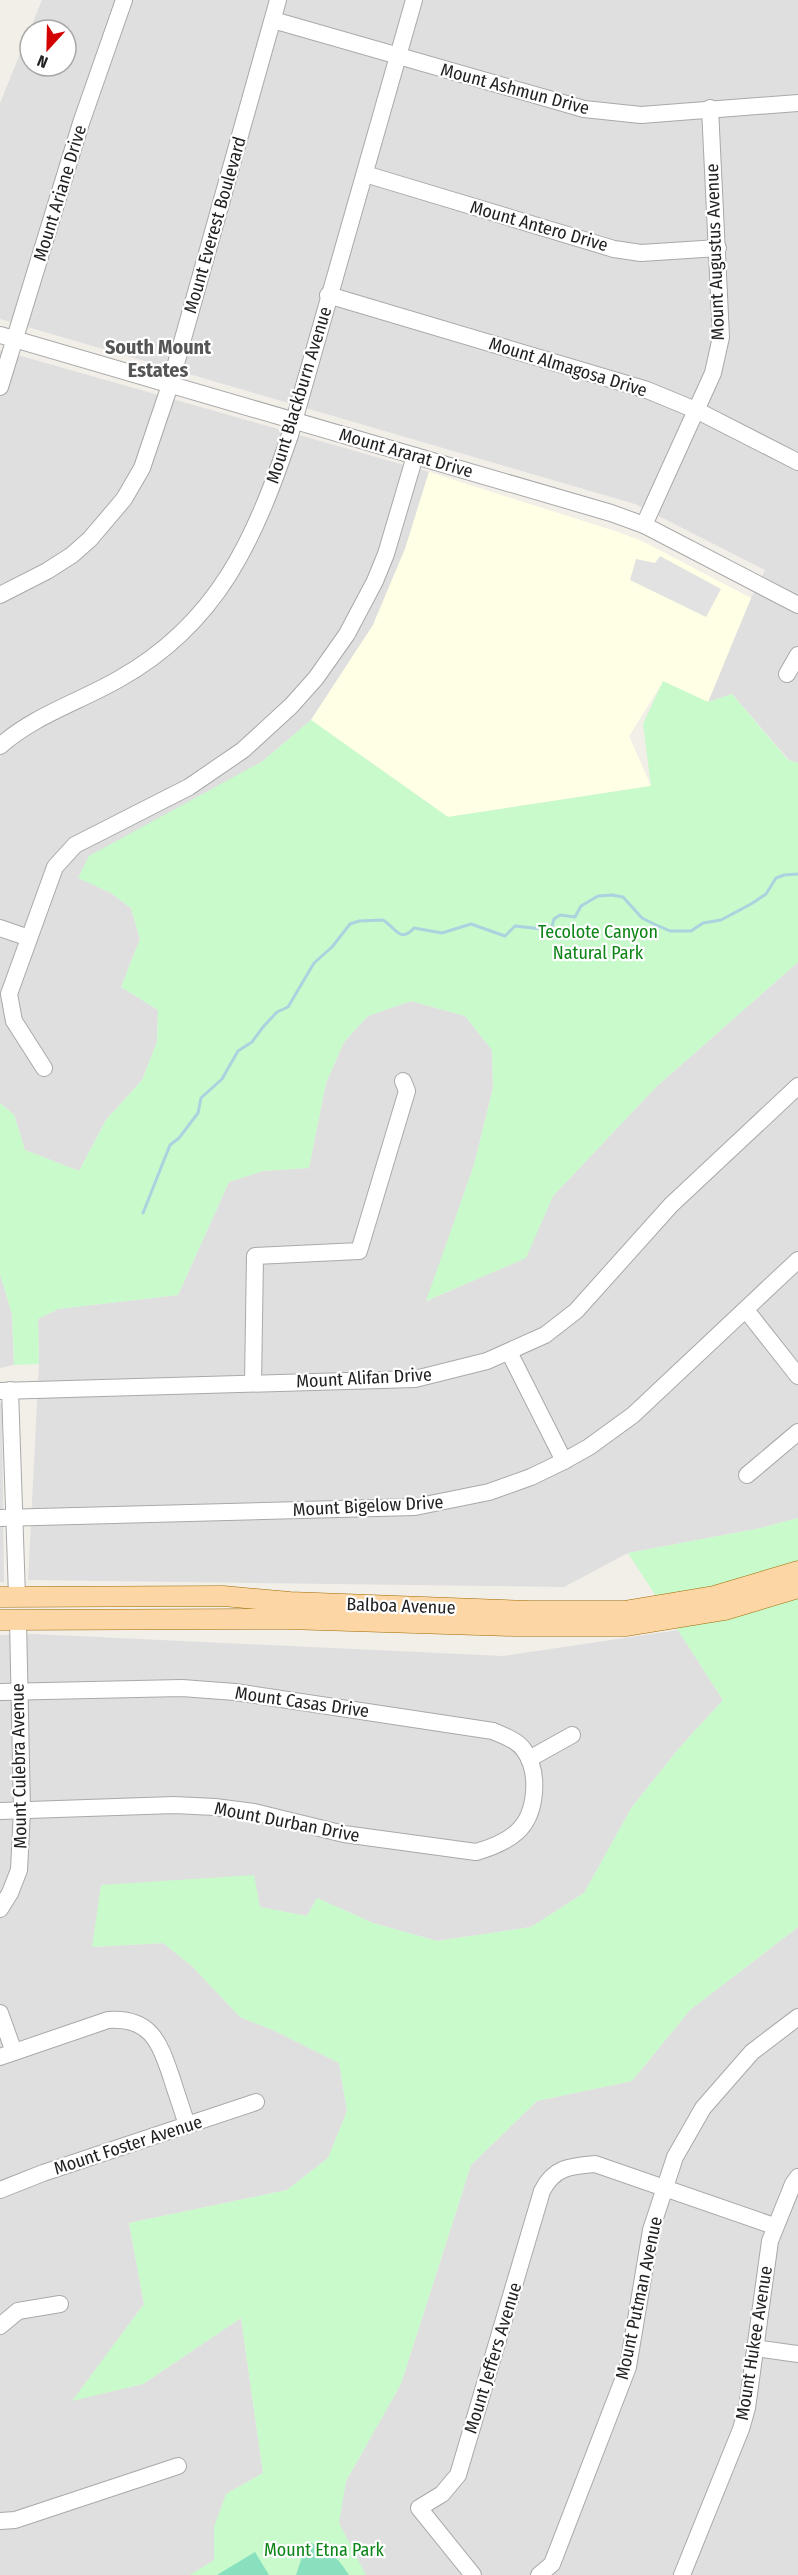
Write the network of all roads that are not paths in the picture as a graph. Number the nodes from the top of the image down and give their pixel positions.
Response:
1 (124, 0) edge
2 (278, 0) edge
3 (414, 0) edge
4 (273, 20) junction
5 (399, 57) junction
6 (798, 103) edge
7 (710, 108) junction
8 (365, 174) junction
9 (718, 248) junction
10 (328, 295) junction
11 (8, 338) edge
12 (170, 385) junction
13 (0, 387) edge
14 (698, 411) junction
15 (294, 421) junction
16 (415, 456) junction
17 (798, 462) edge
18 (644, 525) junction
19 (0, 595) edge
20 (798, 605) edge
21 (798, 655) edge
22 (787, 674) dead end
23 (0, 746) edge
24 (0, 928) edge
25 (29, 938) junction
26 (44, 1068) dead end
27 (403, 1081) dead end
28 (798, 1086) edge
29 (798, 1260) edge
30 (746, 1310) junction
31 (510, 1352) junction
32 (798, 1376) edge
33 (253, 1383) junction
34 (5, 1391) edge
35 (798, 1432) edge
36 (564, 1461) junction
37 (747, 1475) dead end
38 (7, 1518) edge
39 (798, 1571) edge
40 (798, 1588) edge
41 (76, 1595) junction
42 (8, 1597) edge
43 (6, 1617) edge
44 (18, 1691) junction
45 (0, 1692) edge
46 (572, 1735) dead end
47 (529, 1759) junction
48 (0, 1810) edge
49 (22, 1810) junction
50 (0, 1908) edge
51 (0, 2013) edge
52 (798, 2017) edge
53 (7, 2055) edge
54 (256, 2102) dead end
55 (187, 2125) junction
56 (798, 2177) edge
57 (664, 2188) junction
58 (0, 2190) edge
59 (774, 2226) junction
60 (60, 2304) dead end
61 (0, 2326) edge
62 (755, 2348) junction
63 (798, 2354) edge
64 (178, 2466) dead end
65 (0, 2521) edge
66 (473, 2575) edge
67 (539, 2575) edge
68 (682, 2575) edge

1 - 11 street, Mount Ariane Drive
2 - 4 street, Mount Everest Boulevard
3 - 5 street, Mount Blackburn Avenue
4 - 5 street, Mount Ashmun Drive
4 - 12 street, Mount Everest Boulevard
5 - 7 street, Mount Ashmun Drive
5 - 8 street, Mount Blackburn Avenue
6 - 7 street, Mount Ashmun Drive
7 - 9 street, Mount Augustus Avenue
8 - 9 street, Mount Antero Drive
8 - 10 street, Mount Blackburn Avenue
9 - 14 street, Mount Augustus Avenue
10 - 14 street, Mount Almagosa Drive
10 - 15 street, Mount Blackburn Avenue
11 - 12 street, Mount Ararat Drive
11 - 13 street, Mount Ariane Drive
12 - 15 street, Mount Ararat Drive
12 - 19 street, Mount Everest Boulevard
14 - 17 street, Mount Almagosa Drive
14 - 18 street, Mount Augustus Avenue
15 - 16 street, Mount Ararat Drive
15 - 23 street, Mount Blackburn Avenue
16 - 18 street, Mount Ararat Drive
16 - 25 street
18 - 20 street, Mount Ararat Drive
21 - 22 street
24 - 25 street
25 - 26 street
27 - 33 street
28 - 31 street, Mount Alifan Drive
29 - 30 street, Mount Bigelow Drive
30 - 32 street
30 - 36 street, Mount Bigelow Drive
31 - 33 street, Mount Alifan Drive
31 - 36 street
33 - 34 street, Mount Alifan Drive
34 - 38 street
35 - 37 street
36 - 38 street, Mount Bigelow Drive
38 - 42 street
39 - 41 main road, Balboa Avenue
40 - 43 main road, Balboa Avenue
41 - 42 main road, Balboa Avenue
41 - 43 main road
42 - 43 main road
43 - 44 street, Mount Culebra Avenue
44 - 45 street, Mount Casas Drive
44 - 47 street, Mount Casas Drive
44 - 49 street, Mount Culebra Avenue
46 - 47 street
47 - 49 street, Mount Durban Drive
48 - 49 street, Mount Durban Drive
49 - 50 street, Mount Culebra Avenue
51 - 53 street
52 - 57 street, Mount Putman Avenue
53 - 55 street
54 - 55 street, Mount Foster Avenue
55 - 58 street, Mount Foster Avenue
56 - 59 street, Mount Hukee Avenue
57 - 59 street
57 - 66 street, Mount Jeffers Avenue
57 - 67 street, Mount Putman Avenue
59 - 62 street, Mount Hukee Avenue
60 - 61 street
62 - 63 street
62 - 68 street, Mount Hukee Avenue
64 - 65 street

